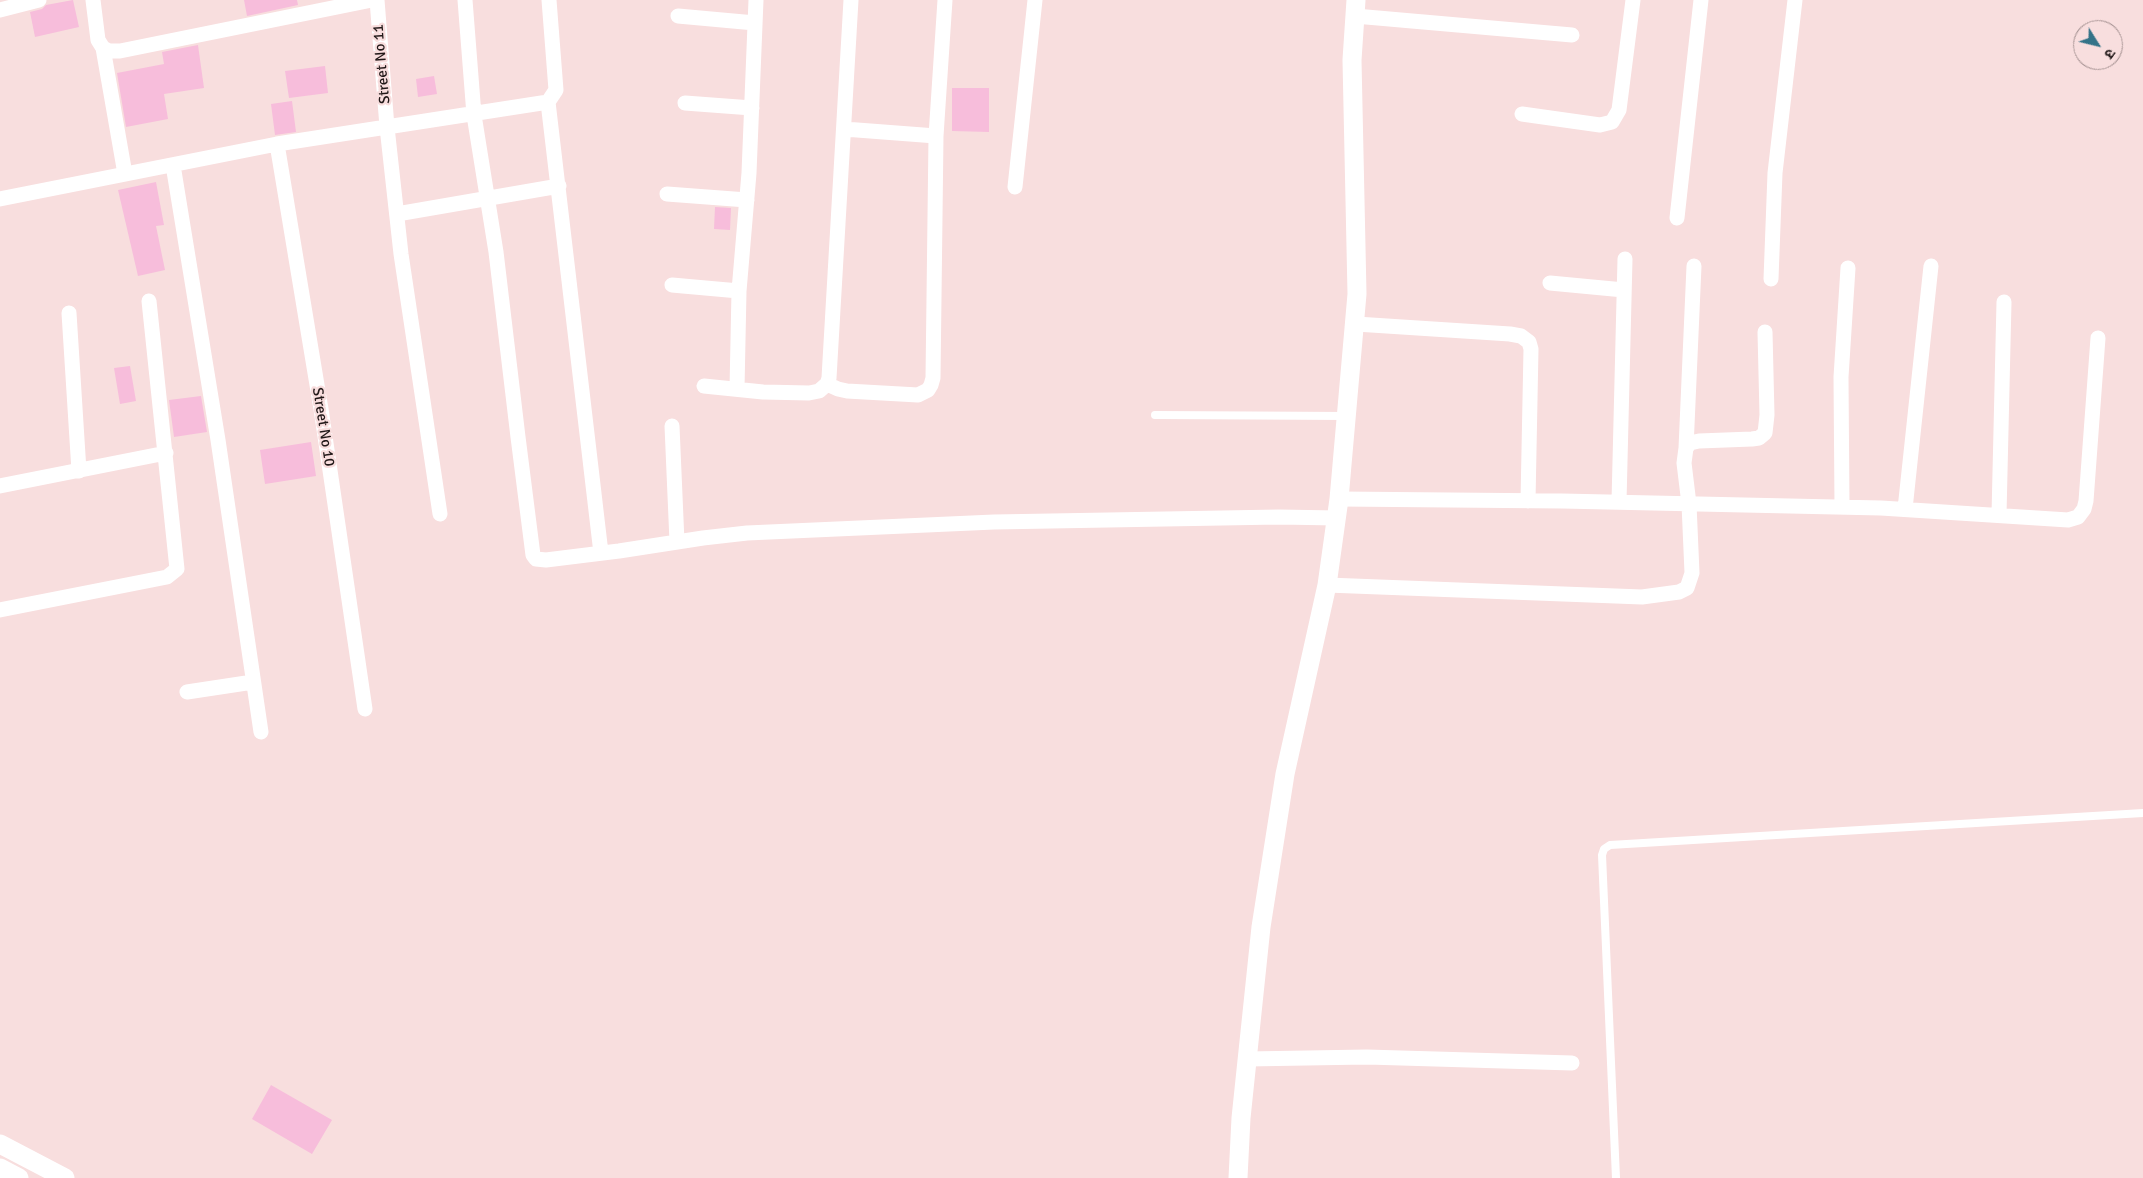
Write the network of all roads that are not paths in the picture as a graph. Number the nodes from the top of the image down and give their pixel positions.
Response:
1 (39, 0) edge
2 (92, 0) edge
3 (372, 0) edge
4 (376, 0) edge
5 (465, 0) edge
6 (550, 0) edge
7 (756, 0) edge
8 (852, 0) edge
9 (945, 0) edge
10 (1036, 0) edge
11 (1633, 0) edge
12 (1701, 0) edge
13 (1795, 0) edge
14 (1356, 8) edge
15 (0, 10) edge
16 (678, 16) dead end
17 (755, 23) junction
18 (1572, 35) dead end
19 (103, 48) junction
20 (548, 102) junction
21 (685, 103) dead end
22 (752, 108) junction
23 (474, 114) junction
24 (1522, 114) dead end
25 (387, 127) junction
26 (844, 129) junction
27 (936, 136) junction
28 (277, 144) junction
29 (173, 165) junction
30 (125, 174) junction
31 (558, 186) junction
32 (1015, 187) dead end
33 (667, 194) dead end
34 (488, 198) junction
35 (0, 199) edge
36 (747, 200) junction
37 (397, 214) junction
38 (1678, 218) dead end
39 (1625, 258) dead end
40 (1694, 266) dead end
41 (1931, 266) dead end
42 (1848, 268) dead end
43 (1771, 279) dead end
44 (1550, 283) dead end
45 (672, 285) dead end
46 (1624, 290) junction
47 (739, 291) junction
48 (149, 301) dead end
49 (2004, 302) dead end
50 (69, 313) dead end
51 (1356, 324) junction
52 (1765, 332) dead end
53 (2098, 338) dead end
54 (827, 384) junction
55 (704, 386) dead end
56 (736, 389) junction
57 (1155, 415) dead end
58 (1347, 416) junction
59 (672, 426) dead end
60 (1686, 448) junction
61 (166, 453) junction
62 (79, 470) junction
63 (0, 486) edge
64 (1339, 499) junction
65 (1528, 501) junction
66 (1619, 502) junction
67 (1689, 504) junction
68 (1842, 507) junction
69 (1905, 509) junction
70 (440, 514) dead end
71 (1999, 515) junction
72 (1337, 518) junction
73 (677, 542) junction
74 (601, 553) junction
75 (1326, 586) junction
76 (0, 610) edge
77 (254, 682) junction
78 (187, 692) dead end
79 (365, 710) dead end
80 (261, 732) dead end
81 (2143, 813) edge
82 (1247, 1059) junction
83 (1572, 1063) dead end
84 (0, 1144) edge
85 (0, 1168) edge
86 (19, 1178) edge
87 (65, 1178) edge
88 (1238, 1178) edge
89 (1616, 1178) edge

1 - 15 street
2 - 19 street
3 - 19 street
4 - 25 street, Street No 11
5 - 23 street
6 - 20 street
7 - 17 street
8 - 26 street
9 - 27 street
10 - 32 street
11 - 24 street
12 - 38 street
13 - 43 street
14 - 18 street
14 - 51 street
16 - 17 street
17 - 22 street
19 - 30 street
20 - 23 street
20 - 31 street
21 - 22 street
22 - 36 street
23 - 25 street
23 - 34 street
25 - 28 street
25 - 37 street, Street No 11
26 - 27 street
26 - 54 street
27 - 54 street
28 - 29 street
28 - 79 street, Street No 10
29 - 30 street
29 - 77 street
30 - 35 street
31 - 34 street
31 - 74 street
33 - 36 street
34 - 37 street
34 - 74 street
36 - 47 street
37 - 70 street, Street No 11
39 - 46 street
40 - 60 street
41 - 69 street
42 - 68 street
44 - 46 street
45 - 47 street
46 - 66 street
47 - 56 street
48 - 61 street
49 - 71 street
50 - 62 street
51 - 58 street
51 - 65 street
52 - 60 street
53 - 71 street
54 - 56 street
55 - 56 street
57 - 58 lane
58 - 64 street
59 - 73 street
60 - 67 street
61 - 62 street
61 - 76 street
62 - 63 street
64 - 65 street
64 - 72 street
65 - 66 street
66 - 67 street
67 - 68 street
67 - 75 street
68 - 69 street
69 - 71 street
72 - 73 street
72 - 75 street
73 - 74 street
75 - 82 street
77 - 78 street
77 - 80 street
81 - 89 lane
82 - 83 street
82 - 88 street
84 - 87 street
85 - 86 street

